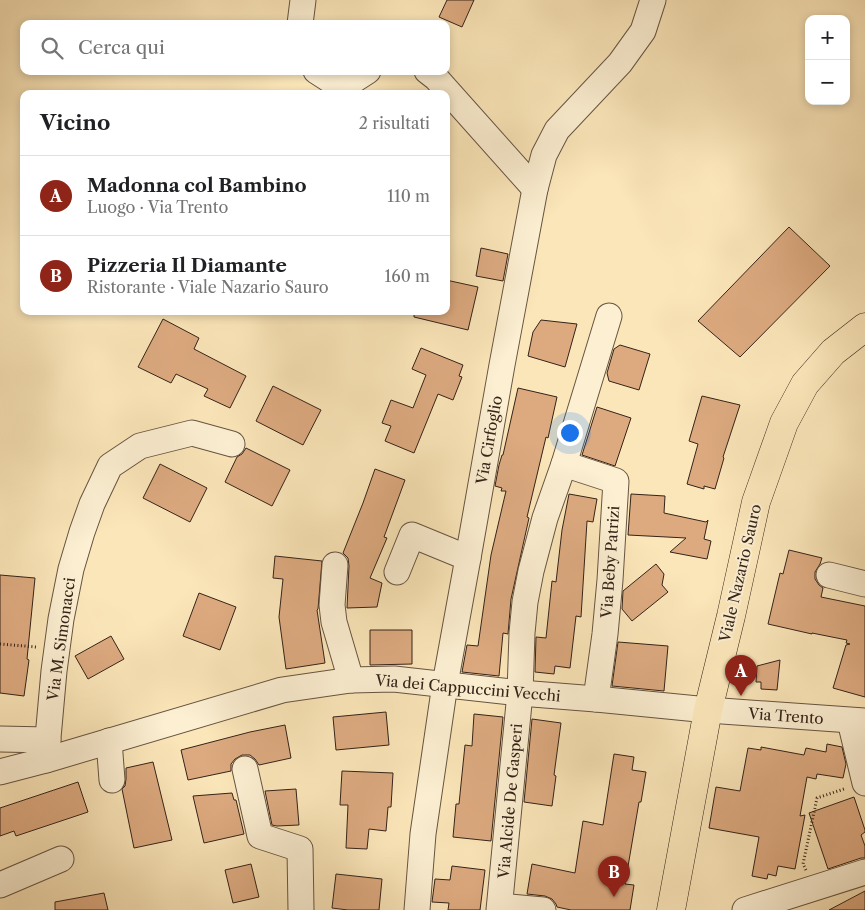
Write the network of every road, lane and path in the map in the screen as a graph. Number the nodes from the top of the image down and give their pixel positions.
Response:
1 (303, 0) edge
2 (652, 0) edge
3 (300, 20) edge
4 (322, 75) edge
5 (362, 75) edge
6 (432, 75) edge
7 (446, 90) edge
8 (450, 94) edge
9 (534, 193) junction
10 (609, 316) dead end
11 (865, 327) edge
12 (232, 444) dead end
13 (564, 464) junction
14 (468, 558) junction
15 (335, 565) dead end
16 (397, 572) dead end
17 (829, 575) dead end
18 (865, 584) edge
19 (0, 644) edge
20 (57, 649) junction
21 (351, 680) junction
22 (445, 684) junction
23 (520, 693) junction
24 (596, 699) junction
25 (708, 710) junction
26 (857, 721) edge
27 (0, 739) edge
28 (109, 741) junction
29 (47, 750) junction
30 (245, 769) dead end
31 (0, 772) edge
32 (112, 780) dead end
33 (854, 786) edge
34 (61, 859) dead end
35 (865, 872) edge
36 (0, 884) edge
37 (817, 887) junction
38 (500, 908) edge
39 (301, 910) edge
40 (416, 910) edge
41 (542, 910) edge
42 (671, 910) edge
43 (745, 910) edge

1 - 3 street
2 - 9 street, Via Cirfoglio
4 - 5 street
6 - 7 street
8 - 9 street
9 - 14 street, Via Cirfoglio
10 - 13 street, Via Alcide De Gasperi
11 - 25 main road, Viale Nazario Sauro
12 - 20 street, Via M. Simonacci
13 - 23 street, Via Alcide De Gasperi
13 - 24 street, Via Beby Patrizi
14 - 16 street
14 - 22 street, Via Cirfoglio
15 - 21 street
17 - 18 street
19 - 20 path
20 - 29 street, Via M. Simonacci
21 - 22 street, Via dei Cappuccini Vecchi
21 - 28 street, Via dei Cappuccini Vecchi
22 - 23 street, Via dei Cappuccini Vecchi
22 - 40 street, Via Cirfoglio
23 - 24 street, Via dei Cappuccini Vecchi
23 - 38 street, Via Alcide De Gasperi
24 - 25 street, Via dei Cappuccini Vecchi
25 - 26 street, Via Trento
25 - 42 main road, Viale Nazario Sauro
26 - 33 street
27 - 29 street
28 - 29 street, Via dei Cappuccini Vecchi
28 - 32 street
29 - 31 street, Via dei Cappuccini Vecchi
30 - 39 street
33 - 37 path
34 - 36 street
35 - 37 street
37 - 43 street
38 - 41 street

